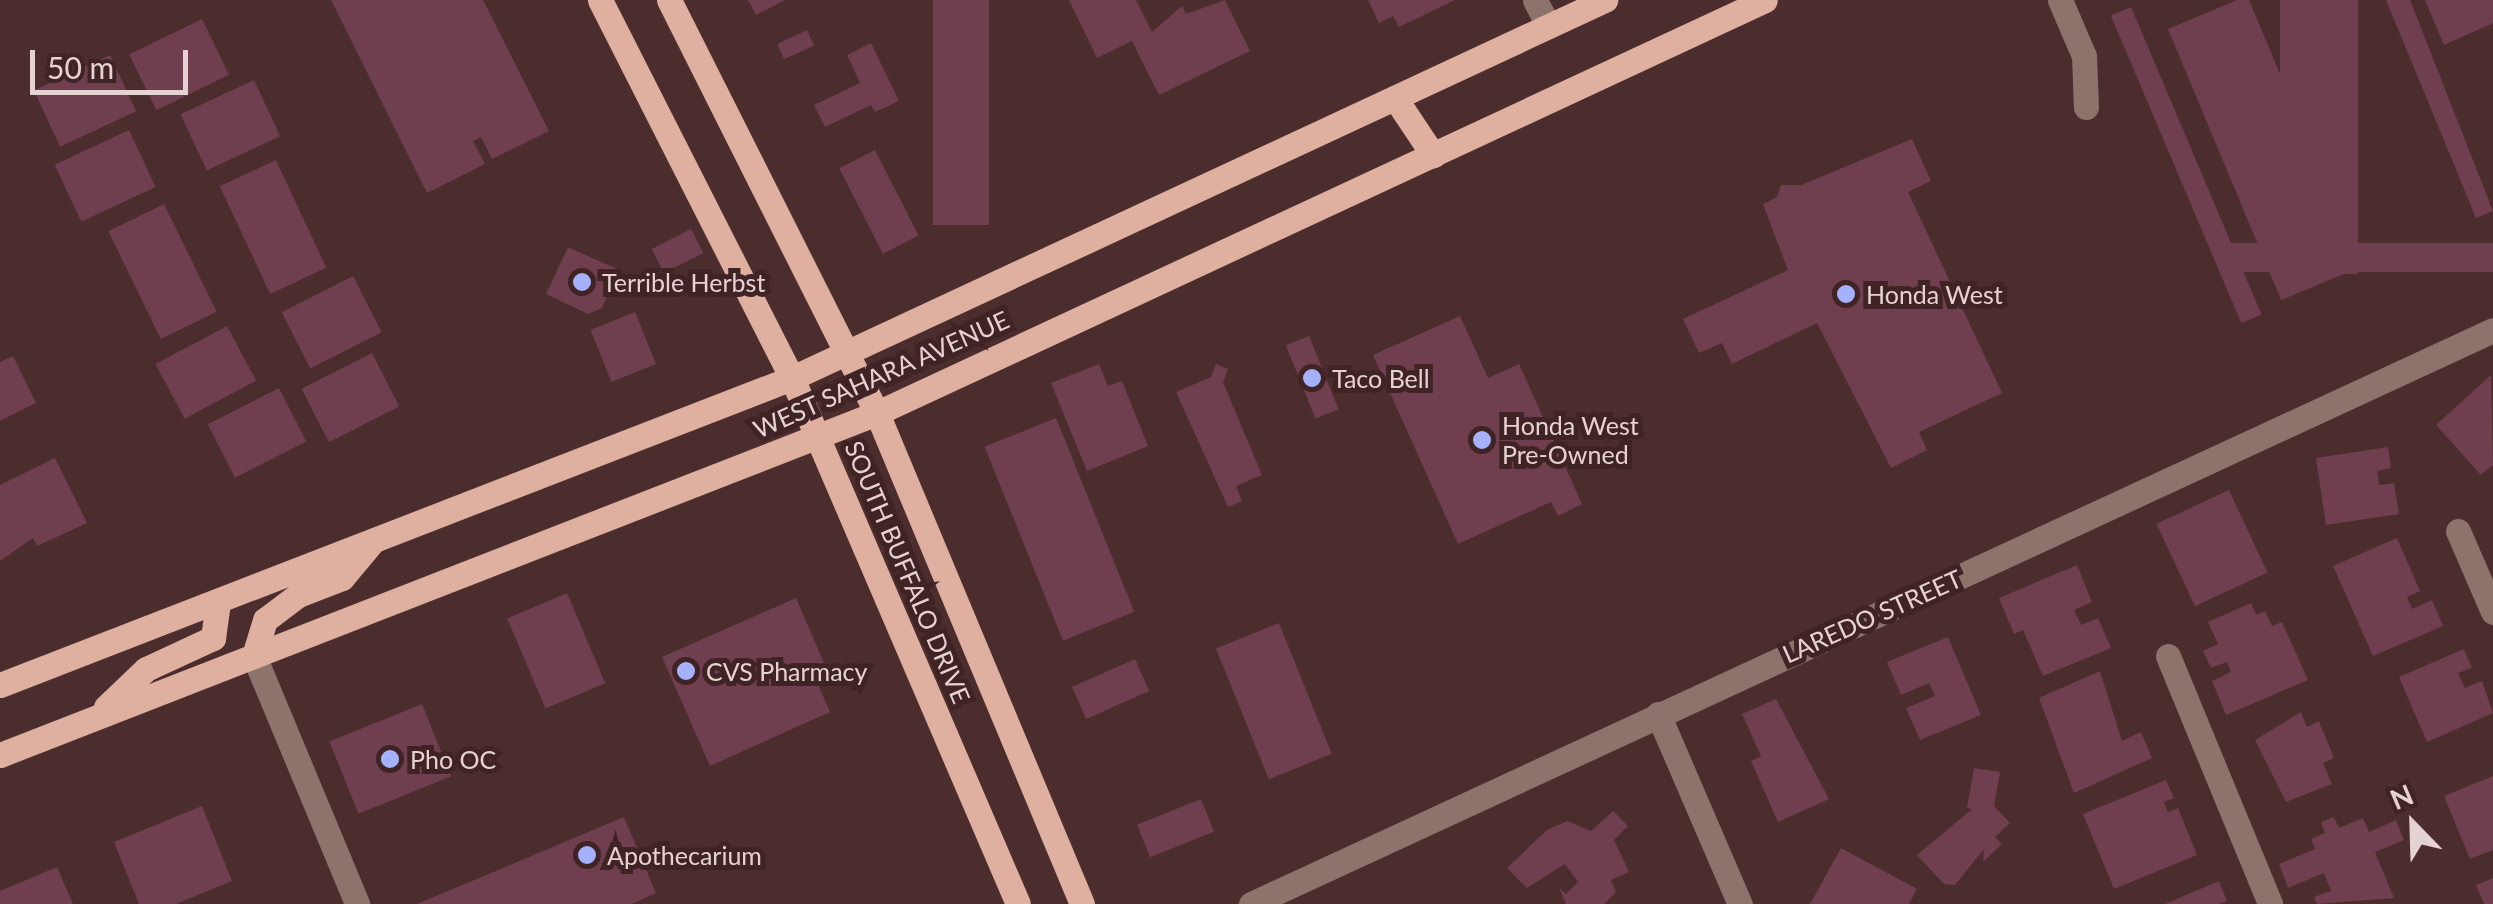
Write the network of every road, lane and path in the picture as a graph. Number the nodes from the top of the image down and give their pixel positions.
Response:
1 (600, 0) edge
2 (1535, 0) edge
3 (1605, 0) edge
4 (1765, 0) edge
5 (2060, 0) edge
6 (665, 2) edge
7 (1548, 26) junction
8 (1395, 98) junction
9 (2086, 107) dead end
10 (1433, 155) junction
11 (2493, 330) edge
12 (849, 352) junction
13 (792, 378) junction
14 (877, 413) junction
15 (818, 437) junction
16 (2458, 531) dead end
17 (374, 540) junction
18 (218, 600) junction
19 (2493, 612) edge
20 (254, 656) junction
21 (2168, 656) dead end
22 (0, 685) edge
23 (1658, 714) junction
24 (96, 717) junction
25 (0, 754) edge
26 (357, 904) edge
27 (1018, 904) edge
28 (1082, 904) edge
29 (1250, 904) edge
30 (1740, 904) edge
31 (2270, 904) edge

1 - 13 main road, SOUTH BUFFALO DRIVE
2 - 7 street
3 - 7 main road, WEST SAHARA AVENUE
4 - 10 main road, WEST SAHARA AVENUE
5 - 9 street
6 - 12 main road, SOUTH BUFFALO DRIVE
7 - 8 main road, WEST SAHARA AVENUE
8 - 10 main road
8 - 12 main road, WEST SAHARA AVENUE
10 - 14 main road, WEST SAHARA AVENUE
11 - 23 street, LAREDO STREET
12 - 13 main road, WEST SAHARA AVENUE
12 - 14 main road, SOUTH BUFFALO DRIVE
13 - 15 main road, SOUTH BUFFALO DRIVE
13 - 17 main road, WEST SAHARA AVENUE
14 - 15 main road, WEST SAHARA AVENUE
14 - 28 main road, SOUTH BUFFALO DRIVE
15 - 20 main road, WEST SAHARA AVENUE
15 - 27 main road, SOUTH BUFFALO DRIVE
16 - 19 street
17 - 18 main road, WEST SAHARA AVENUE
17 - 20 main road
18 - 22 main road, WEST SAHARA AVENUE
18 - 24 main road
20 - 24 main road, WEST SAHARA AVENUE
20 - 26 street
21 - 31 street
23 - 29 street, LAREDO STREET
23 - 30 street
24 - 25 main road, WEST SAHARA AVENUE

